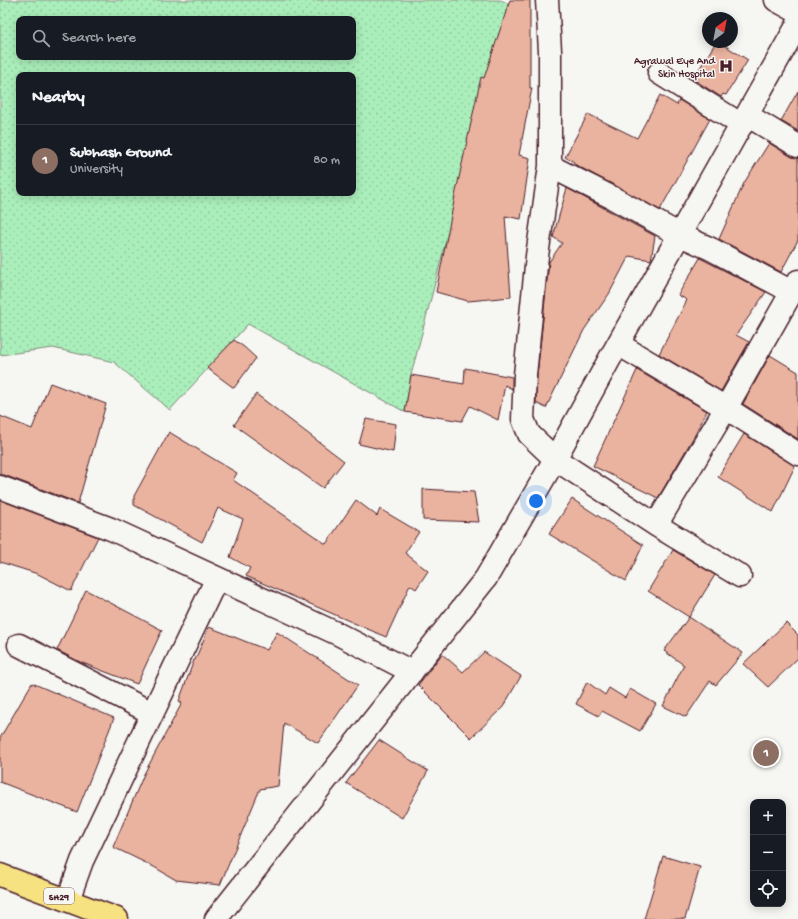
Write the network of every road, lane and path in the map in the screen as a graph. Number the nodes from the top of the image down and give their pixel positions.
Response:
1 (547, 0) edge
2 (776, 0) edge
3 (798, 12) edge
4 (798, 24) edge
5 (659, 73) dead end
6 (744, 120) junction
7 (798, 146) edge
8 (550, 166) junction
9 (680, 235) junction
10 (796, 286) edge
11 (618, 344) junction
12 (726, 408) junction
13 (798, 454) edge
14 (556, 459) junction
15 (0, 487) edge
16 (656, 525) junction
17 (740, 576) dead end
18 (217, 578) junction
19 (19, 645) dead end
20 (412, 672) junction
21 (152, 713) junction
22 (0, 875) edge
23 (68, 900) junction
24 (117, 919) edge
25 (216, 919) edge

1 - 8 street
2 - 3 street
4 - 6 street
5 - 6 street
6 - 7 street
6 - 9 street
8 - 9 street
8 - 14 street
9 - 10 street
9 - 11 street
10 - 12 street
11 - 12 street
11 - 14 street
12 - 13 street
12 - 16 street
14 - 16 street
14 - 20 street
15 - 18 street
16 - 17 street
18 - 20 street
18 - 21 street
19 - 21 street
20 - 25 street
21 - 23 street
22 - 23 main road, SH29
23 - 24 main road, SH29

